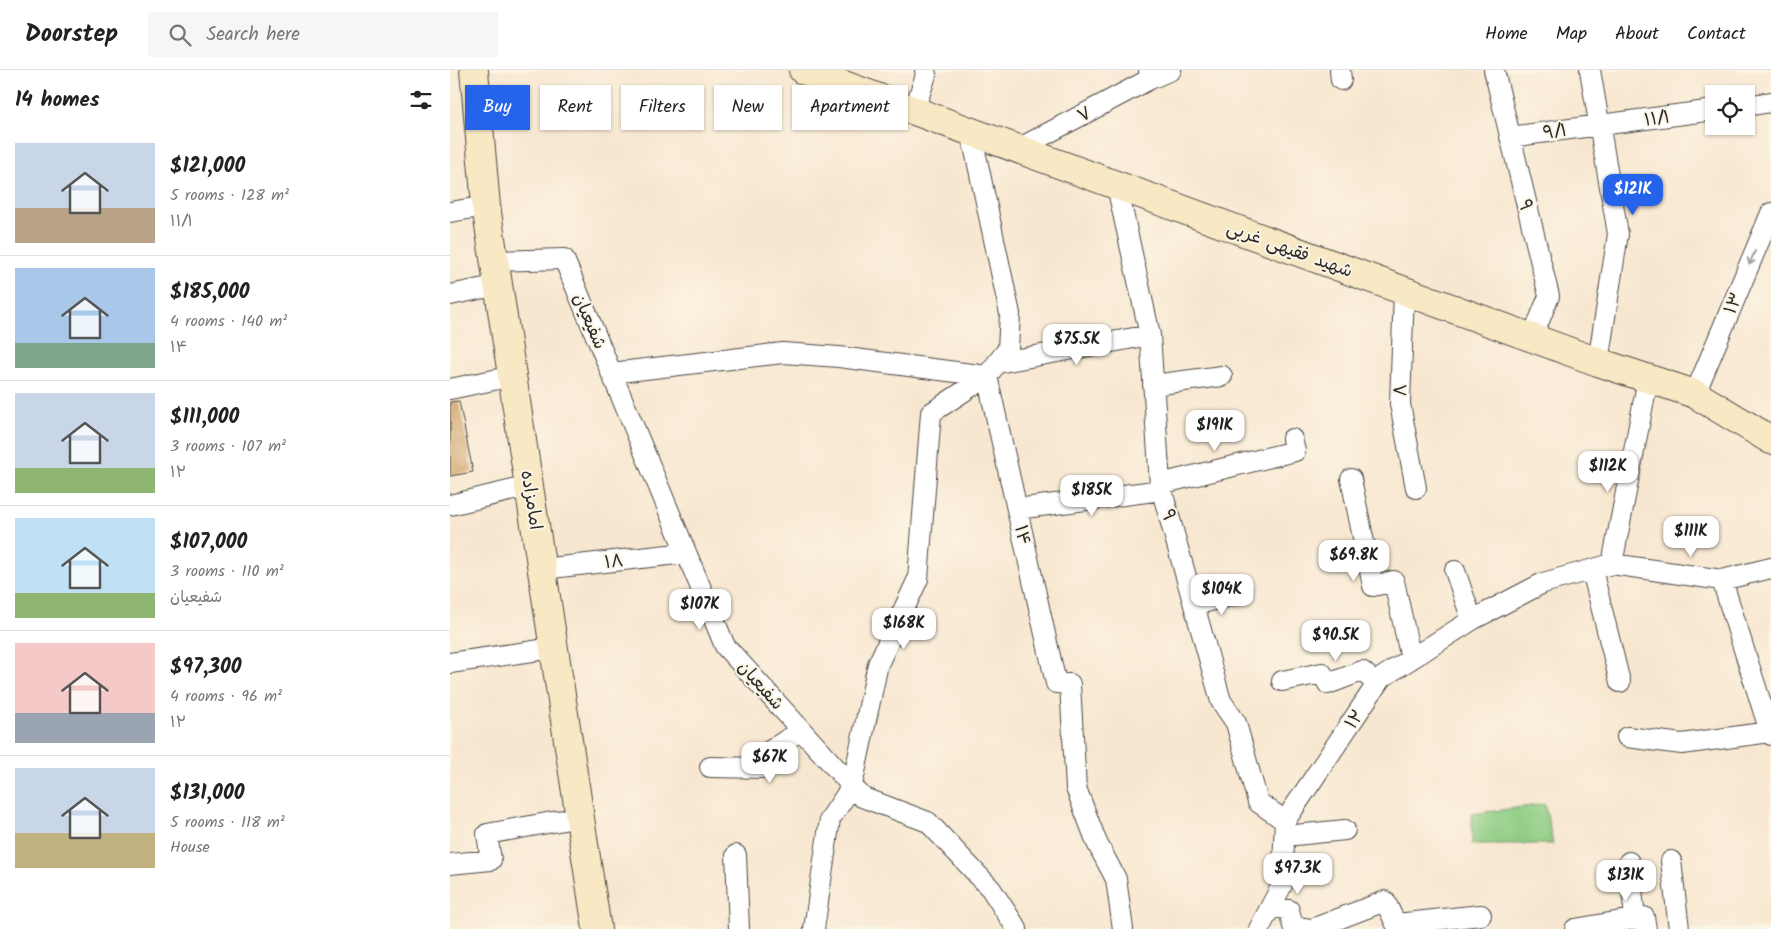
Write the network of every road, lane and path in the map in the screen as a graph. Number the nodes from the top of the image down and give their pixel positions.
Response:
1 (474, 70) edge
2 (803, 70) edge
3 (925, 70) edge
4 (1172, 70) edge
5 (1494, 70) edge
6 (1590, 70) edge
7 (1150, 74) edge
8 (1771, 102) edge
9 (1755, 105) edge
10 (914, 111) junction
11 (1705, 111) edge
12 (1600, 125) junction
13 (971, 132) junction
14 (1510, 138) junction
15 (1018, 149) junction
16 (1118, 186) junction
17 (486, 206) junction
18 (450, 212) edge
19 (1771, 212) edge
20 (497, 273) junction
21 (1404, 291) junction
22 (450, 295) edge
23 (1150, 334) junction
24 (1532, 338) junction
25 (1598, 362) junction
26 (992, 370) junction
27 (611, 373) junction
28 (513, 376) junction
29 (1222, 376) dead end
30 (1648, 379) junction
31 (1153, 385) junction
32 (450, 390) edge
33 (1696, 394) junction
34 (1292, 439) dead end
35 (1771, 440) edge
36 (1351, 479) dead end
37 (530, 486) junction
38 (1161, 487) junction
39 (1416, 488) dead end
40 (450, 505) edge
41 (1017, 509) junction
42 (686, 553) junction
43 (1612, 564) junction
44 (1771, 568) edge
45 (542, 569) junction
46 (1592, 570) junction
47 (1455, 572) dead end
48 (1722, 580) junction
49 (1242, 593) dead end
50 (1194, 605) junction
51 (1472, 620) junction
52 (554, 648) junction
53 (1411, 659) junction
54 (450, 663) edge
55 (1282, 681) dead end
56 (1620, 682) dead end
57 (1377, 684) junction
58 (1766, 703) edge
59 (801, 730) junction
60 (1770, 734) edge
61 (1627, 737) dead end
62 (710, 767) dead end
63 (852, 786) junction
64 (580, 817) junction
65 (1285, 829) junction
66 (1345, 830) dead end
67 (736, 855) dead end
68 (1671, 861) dead end
69 (1629, 862) dead end
70 (450, 864) edge
71 (1270, 906) junction
72 (1481, 915) dead end
73 (1640, 924) edge
74 (598, 929) edge
75 (739, 929) edge
76 (814, 929) edge
77 (1017, 929) edge
78 (1123, 929) edge
79 (1259, 929) edge
80 (1311, 929) edge
81 (1575, 929) edge
82 (1679, 929) edge

1 - 17 street, امامزاده
2 - 10 street, شهید فقیهی غربی
3 - 10 street
4 - 7 street, ۷
5 - 14 street, ۹
6 - 12 street
7 - 15 street, ۷
8 - 9 street
10 - 13 street, شهید فقیهی غربی
11 - 12 street, ۱۱/۱
12 - 14 street, ۹/۱
12 - 25 street
13 - 15 street, شهید فقیهی غربی
13 - 26 street
14 - 24 street, ۹
15 - 16 street, شهید فقیهی غربی
16 - 21 street, شهید فقیهی غربی
16 - 23 street, ۹
17 - 18 street
17 - 20 street, امامزاده
19 -> 33 street, ۱۳
20 - 22 street
20 - 27 street, شفیعیان
20 - 28 street, امامزاده
21 - 24 street, شهید فقیهی غربی
21 - 39 street, ۸
23 - 26 street
23 - 31 street, ۹
24 - 25 street, شهید فقیهی غربی
25 - 30 street, شهید فقیهی غربی
26 - 27 street
26 - 41 street, ۱۴
26 - 63 street
27 - 42 street, شفیعیان
28 - 32 street
28 - 37 street, امامزاده
29 - 31 street
30 - 33 street, شهید فقیهی غربی
30 - 43 street
31 - 38 street, ۹
33 - 35 street, شهید فقیهی غربی
34 - 38 street
36 - 53 street
37 - 40 street
37 - 45 street, امامزاده
38 - 41 street
38 - 50 street, ۹
41 - 78 street, ۱۴
42 - 45 street, ۱۸
42 - 59 street, شفیعیان
43 - 46 street, ۱۲
43 - 48 street
44 - 48 street
45 - 52 street, امامزاده
46 - 51 street, ۱۲
46 - 56 street
47 - 51 street
48 - 58 street
49 - 50 street
50 - 65 street, ۹
51 - 53 street, ۱۲
52 - 54 street
52 - 64 street, امامزاده
53 - 57 street, ۱۲
55 - 57 street
57 - 65 street, ۱۲
58 - 60 street
59 - 62 street
59 - 63 street, شفیعیان
60 - 61 street
63 - 76 street
63 - 77 street, شفیعیان
64 - 70 street
64 - 74 street, امامزاده
65 - 66 street
65 - 71 street
67 - 75 street
68 - 82 street
69 - 73 street
71 - 79 street
71 - 80 street
72 - 80 street
73 - 81 street

